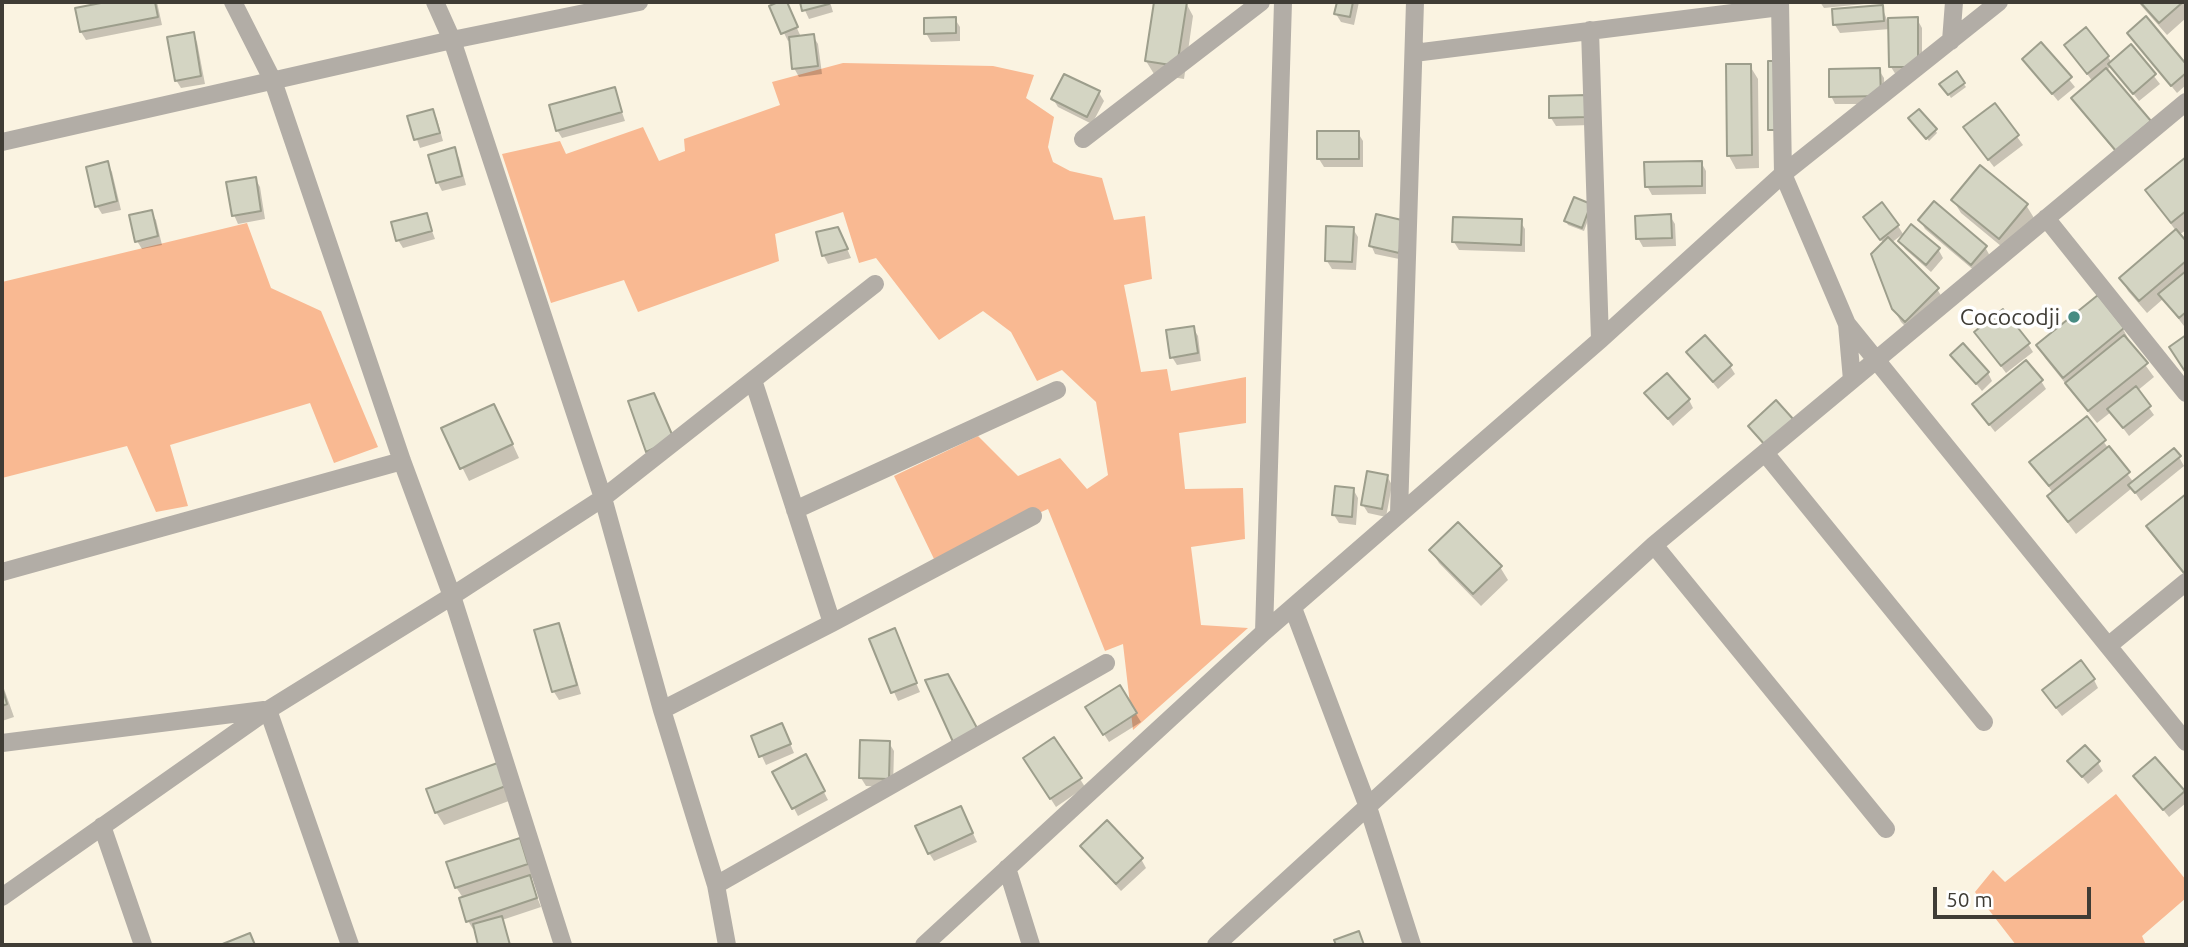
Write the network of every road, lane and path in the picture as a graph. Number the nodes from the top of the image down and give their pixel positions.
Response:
1 (233, 2) edge
2 (435, 2) edge
3 (639, 2) edge
4 (1261, 2) edge
5 (1283, 2) edge
6 (1415, 2) edge
7 (1954, 2) edge
8 (1999, 2) edge
9 (1780, 4) edge
10 (1590, 30) junction
11 (452, 40) junction
12 (1951, 41) junction
13 (1414, 52) junction
14 (273, 81) junction
15 (2186, 102) edge
16 (1083, 139) dead end
17 (2, 142) edge
18 (1783, 174) junction
19 (2046, 218) junction
20 (875, 284) dead end
21 (1847, 324) junction
22 (1600, 340) junction
23 (1876, 360) junction
24 (753, 380) junction
25 (1852, 380) junction
26 (1058, 390) dead end
27 (2186, 393) edge
28 (1765, 453) junction
29 (402, 461) junction
30 (603, 498) junction
31 (795, 510) junction
32 (1399, 513) junction
33 (1033, 516) dead end
34 (1654, 545) junction
35 (2, 572) edge
36 (2186, 582) edge
37 (452, 596) junction
38 (1293, 608) junction
39 (832, 623) junction
40 (1264, 632) junction
41 (2108, 646) junction
42 (1106, 663) dead end
43 (268, 710) junction
44 (662, 710) junction
45 (1984, 722) dead end
46 (2186, 742) edge
47 (2, 743) edge
48 (1368, 807) junction
49 (102, 827) junction
50 (1886, 829) dead end
51 (1007, 868) junction
52 (716, 885) junction
53 (2, 897) edge
54 (143, 945) edge
55 (350, 945) edge
56 (563, 945) edge
57 (727, 945) edge
58 (924, 945) edge
59 (1031, 945) edge
60 (1216, 945) edge
61 (1412, 945) edge

1 - 14 street
2 - 11 street
3 - 11 street
4 - 16 street
5 - 40 street
6 - 13 street
7 - 12 street
8 - 12 street
9 - 10 street
9 - 18 street
10 - 13 street
10 - 22 street
11 - 14 street
11 - 30 street
12 - 18 street
13 - 32 street
14 - 17 street
14 - 29 street
15 - 19 street
18 - 21 street
18 - 22 street
19 - 23 street
19 - 27 street
20 - 24 street
21 - 23 street
21 - 25 street
22 - 32 street
23 - 25 street
23 - 41 street
24 - 30 street
24 - 31 street
25 - 28 street
26 - 31 street
28 - 34 street
28 - 45 street
29 - 35 street
29 - 37 street
30 - 37 street
30 - 44 street
31 - 39 street
32 - 38 street
33 - 39 street
34 - 48 street
34 - 50 street
36 - 41 street
37 - 43 street
37 - 56 street
38 - 40 street
38 - 48 street
39 - 44 street
40 - 51 street
41 - 46 street
42 - 52 street
43 - 47 street
43 - 49 street
43 - 55 street
44 - 52 street
48 - 60 street
48 - 61 street
49 - 53 street
49 - 54 street
51 - 58 street
51 - 59 street
52 - 57 street

